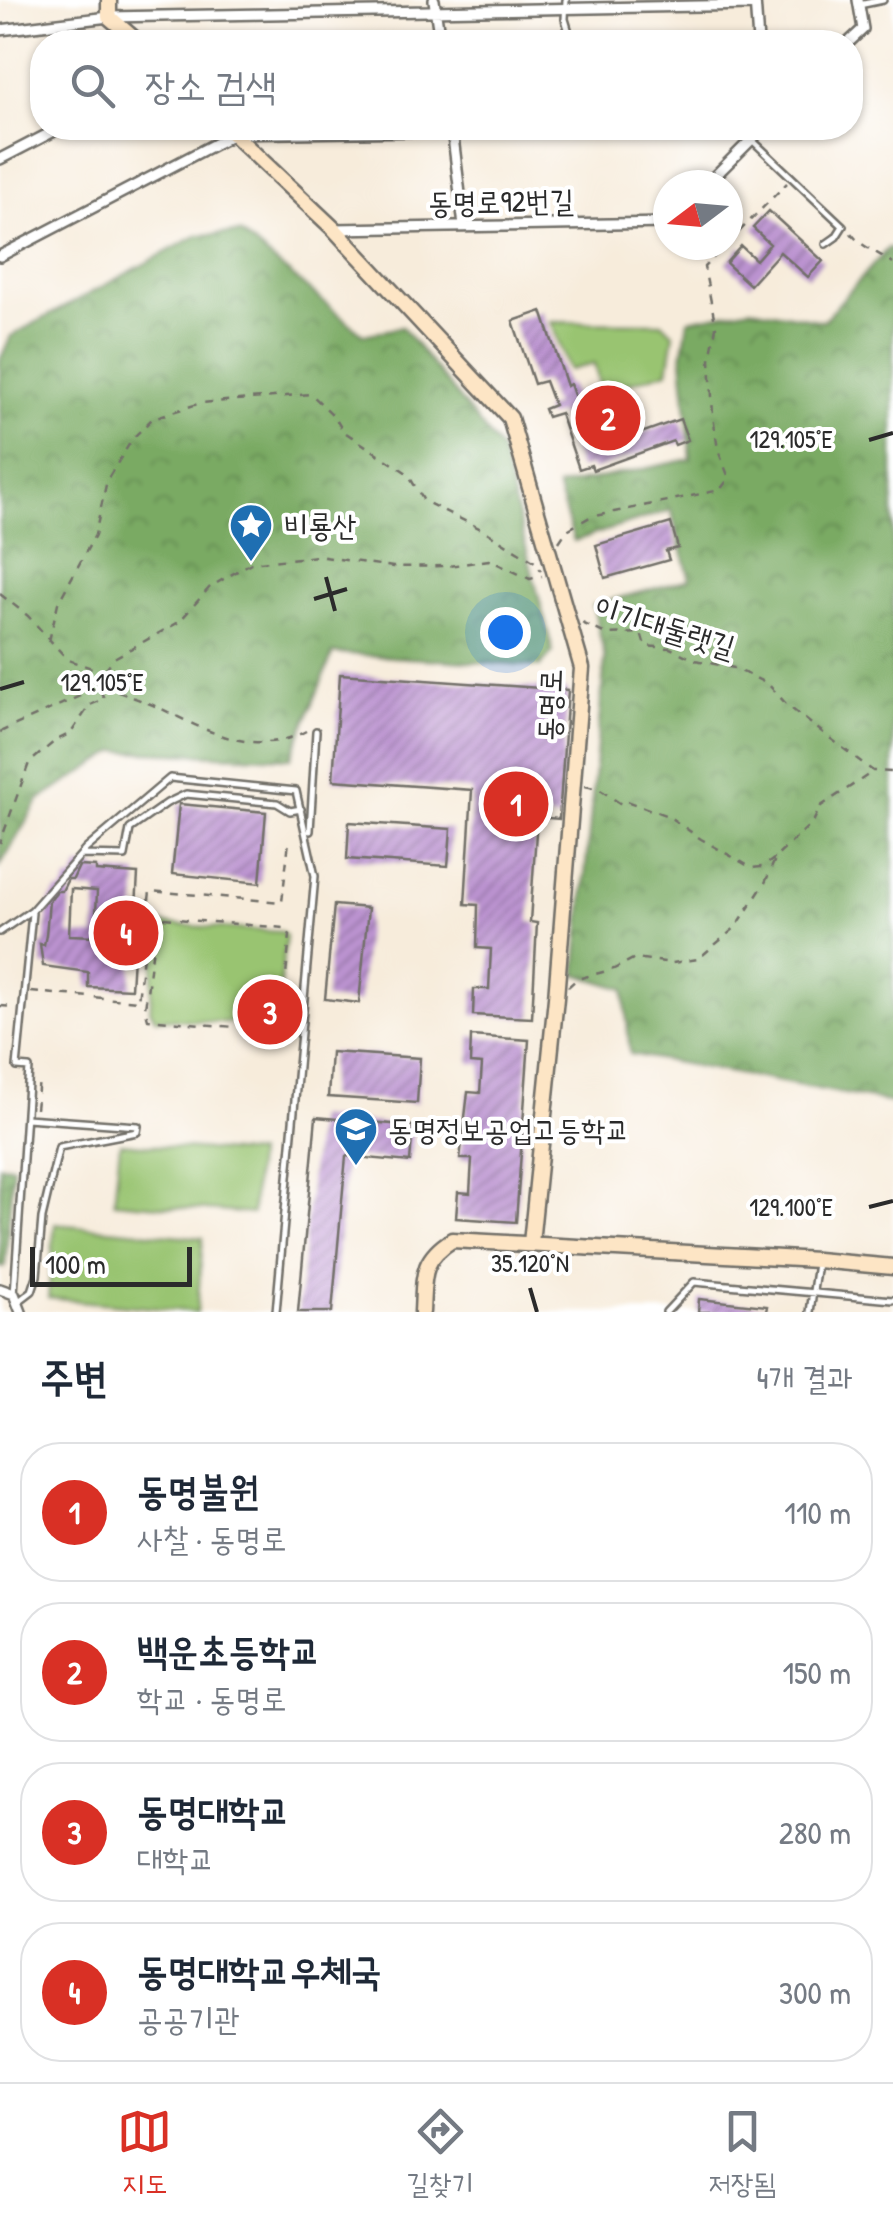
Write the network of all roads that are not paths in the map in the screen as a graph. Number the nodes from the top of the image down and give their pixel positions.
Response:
1 (109, 0) edge
2 (434, 0) edge
3 (883, 0) edge
4 (859, 2) edge
5 (755, 3) edge
6 (650, 4) edge
7 (565, 5) edge
8 (436, 12) junction
9 (109, 16) junction
10 (0, 30) edge
11 (125, 30) edge
12 (438, 30) edge
13 (570, 30) edge
14 (757, 30) edge
15 (862, 30) edge
16 (37, 140) edge
17 (213, 140) edge
18 (240, 140) edge
19 (453, 140) edge
20 (750, 140) edge
21 (752, 140) edge
22 (0, 159) edge
23 (721, 170) edge
24 (653, 223) edge
25 (464, 226) junction
26 (334, 228) junction
27 (826, 244) dead end
28 (0, 256) edge
29 (316, 731) road end
30 (301, 809) junction
31 (309, 839) junction
32 (81, 855) junction
33 (32, 910) junction
34 (0, 932) edge
35 (25, 1118) junction
36 (531, 1244) junction
37 (818, 1260) junction
38 (892, 1266) edge
39 (13, 1277) junction
40 (1, 1289) edge
41 (812, 1294) junction
42 (893, 1300) edge
43 (19, 1304) edge
44 (34, 1312) edge
45 (276, 1312) edge
46 (422, 1312) edge
47 (666, 1312) edge
48 (810, 1312) edge

1 - 9 street
2 - 8 street
3 - 4 lane
4 - 15 street
5 - 6 street
5 - 14 street
6 - 7 street
7 - 8 street
7 - 13 lane
8 - 9 street
8 - 12 street
9 - 10 street
9 - 11 street
16 - 22 street
17 - 28 street
18 - 26 street, 동명로
19 - 25 street
20 - 23 street
21 - 27 lane
24 - 25 street, 동명로92번길
25 - 26 street, 동명로92번길
26 - 36 street, 동명로
29 - 31 lane
30 - 31 lane
30 - 32 lane
30 - 32 lane
31 - 45 lane
32 - 33 lane
33 - 34 lane
33 - 35 lane
35 - 39 lane
35 - 43 lane
36 - 37 street
36 - 46 street
37 - 38 street
37 - 41 lane
39 - 40 lane
39 - 43 lane
40 - 43 street
41 - 42 lane
41 - 47 lane
41 - 48 lane
43 - 44 lane

